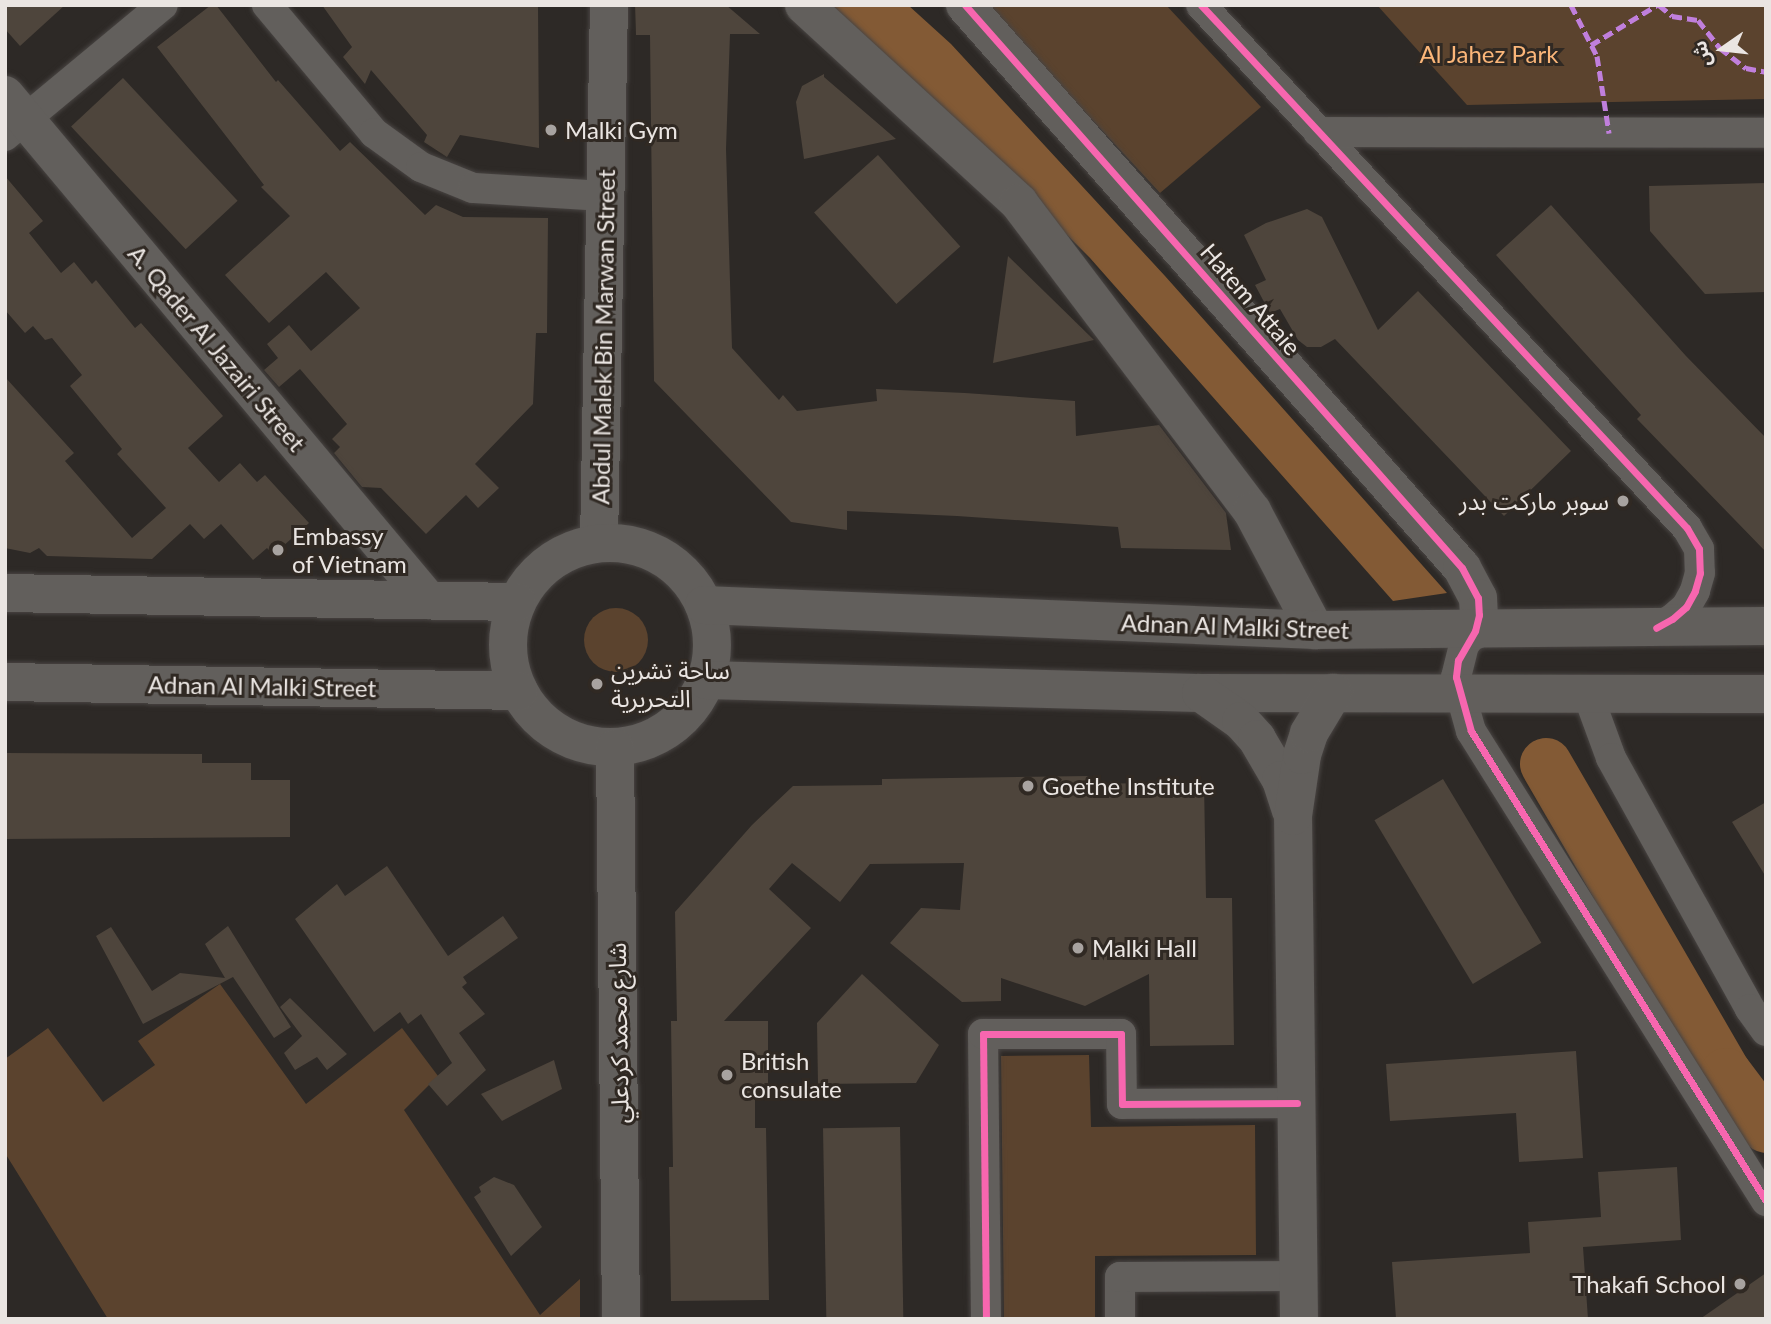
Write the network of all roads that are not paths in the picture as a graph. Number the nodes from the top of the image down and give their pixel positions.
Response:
1 (163, 5) edge
2 (267, 5) edge
3 (609, 5) edge
4 (804, 5) edge
5 (965, 5) edge
6 (1201, 5) edge
7 (12, 117) edge
8 (1318, 132) junction
9 (1766, 133) edge
10 (605, 196) junction
11 (599, 543) junction
12 (5, 593) edge
13 (428, 600) junction
14 (517, 602) junction
15 (704, 605) junction
16 (1766, 626) edge
17 (1656, 628) junction
18 (1315, 630) junction
19 (1475, 631) junction
20 (706, 680) junction
21 (5, 681) edge
22 (519, 691) junction
23 (1202, 693) junction
24 (1333, 693) junction
25 (1459, 693) junction
26 (1766, 694) edge
27 (1588, 695) junction
28 (615, 748) junction
29 (1293, 816) junction
30 (1766, 1031) edge
31 (1297, 1103) junction
32 (1766, 1200) edge
33 (1298, 1276) junction
34 (621, 1319) edge
35 (986, 1319) edge
36 (1120, 1319) edge
37 (1299, 1319) edge

1 - 7 street
2 - 10 street
3 - 10 main road, Abdul Malek Bin Marwan Street
4 - 18 main road
5 - 19 main road, Hatem Attaie
6 - 8 street
7 - 13 main road, A. Qader Al Jazairi Street
8 - 9 street
8 - 17 street
10 - 11 main road, Abdul Malek Bin Marwan Street
11 - 14 main road
11 - 15 main road
12 - 13 main road
13 - 14 main road
14 - 22 main road
15 - 18 main road, Adnan Al Malki Street
15 - 20 main road
16 - 17 main road, Adnan Al Malki Street
17 - 19 main road, Adnan Al Malki Street
18 - 19 main road, Adnan Al Malki Street
19 - 25 street
20 - 23 main road
20 - 28 main road
21 - 22 main road, Adnan Al Malki Street
22 - 28 main road
23 - 24 main road
23 - 29 main road
24 - 25 main road
24 - 29 main road
25 - 27 main road
25 - 32 street
26 - 27 main road
27 - 30 street
28 - 34 main road, شارع محمد كردعلي
29 - 31 main road
31 - 33 main road
31 - 35 street
33 - 36 street
33 - 37 main road

